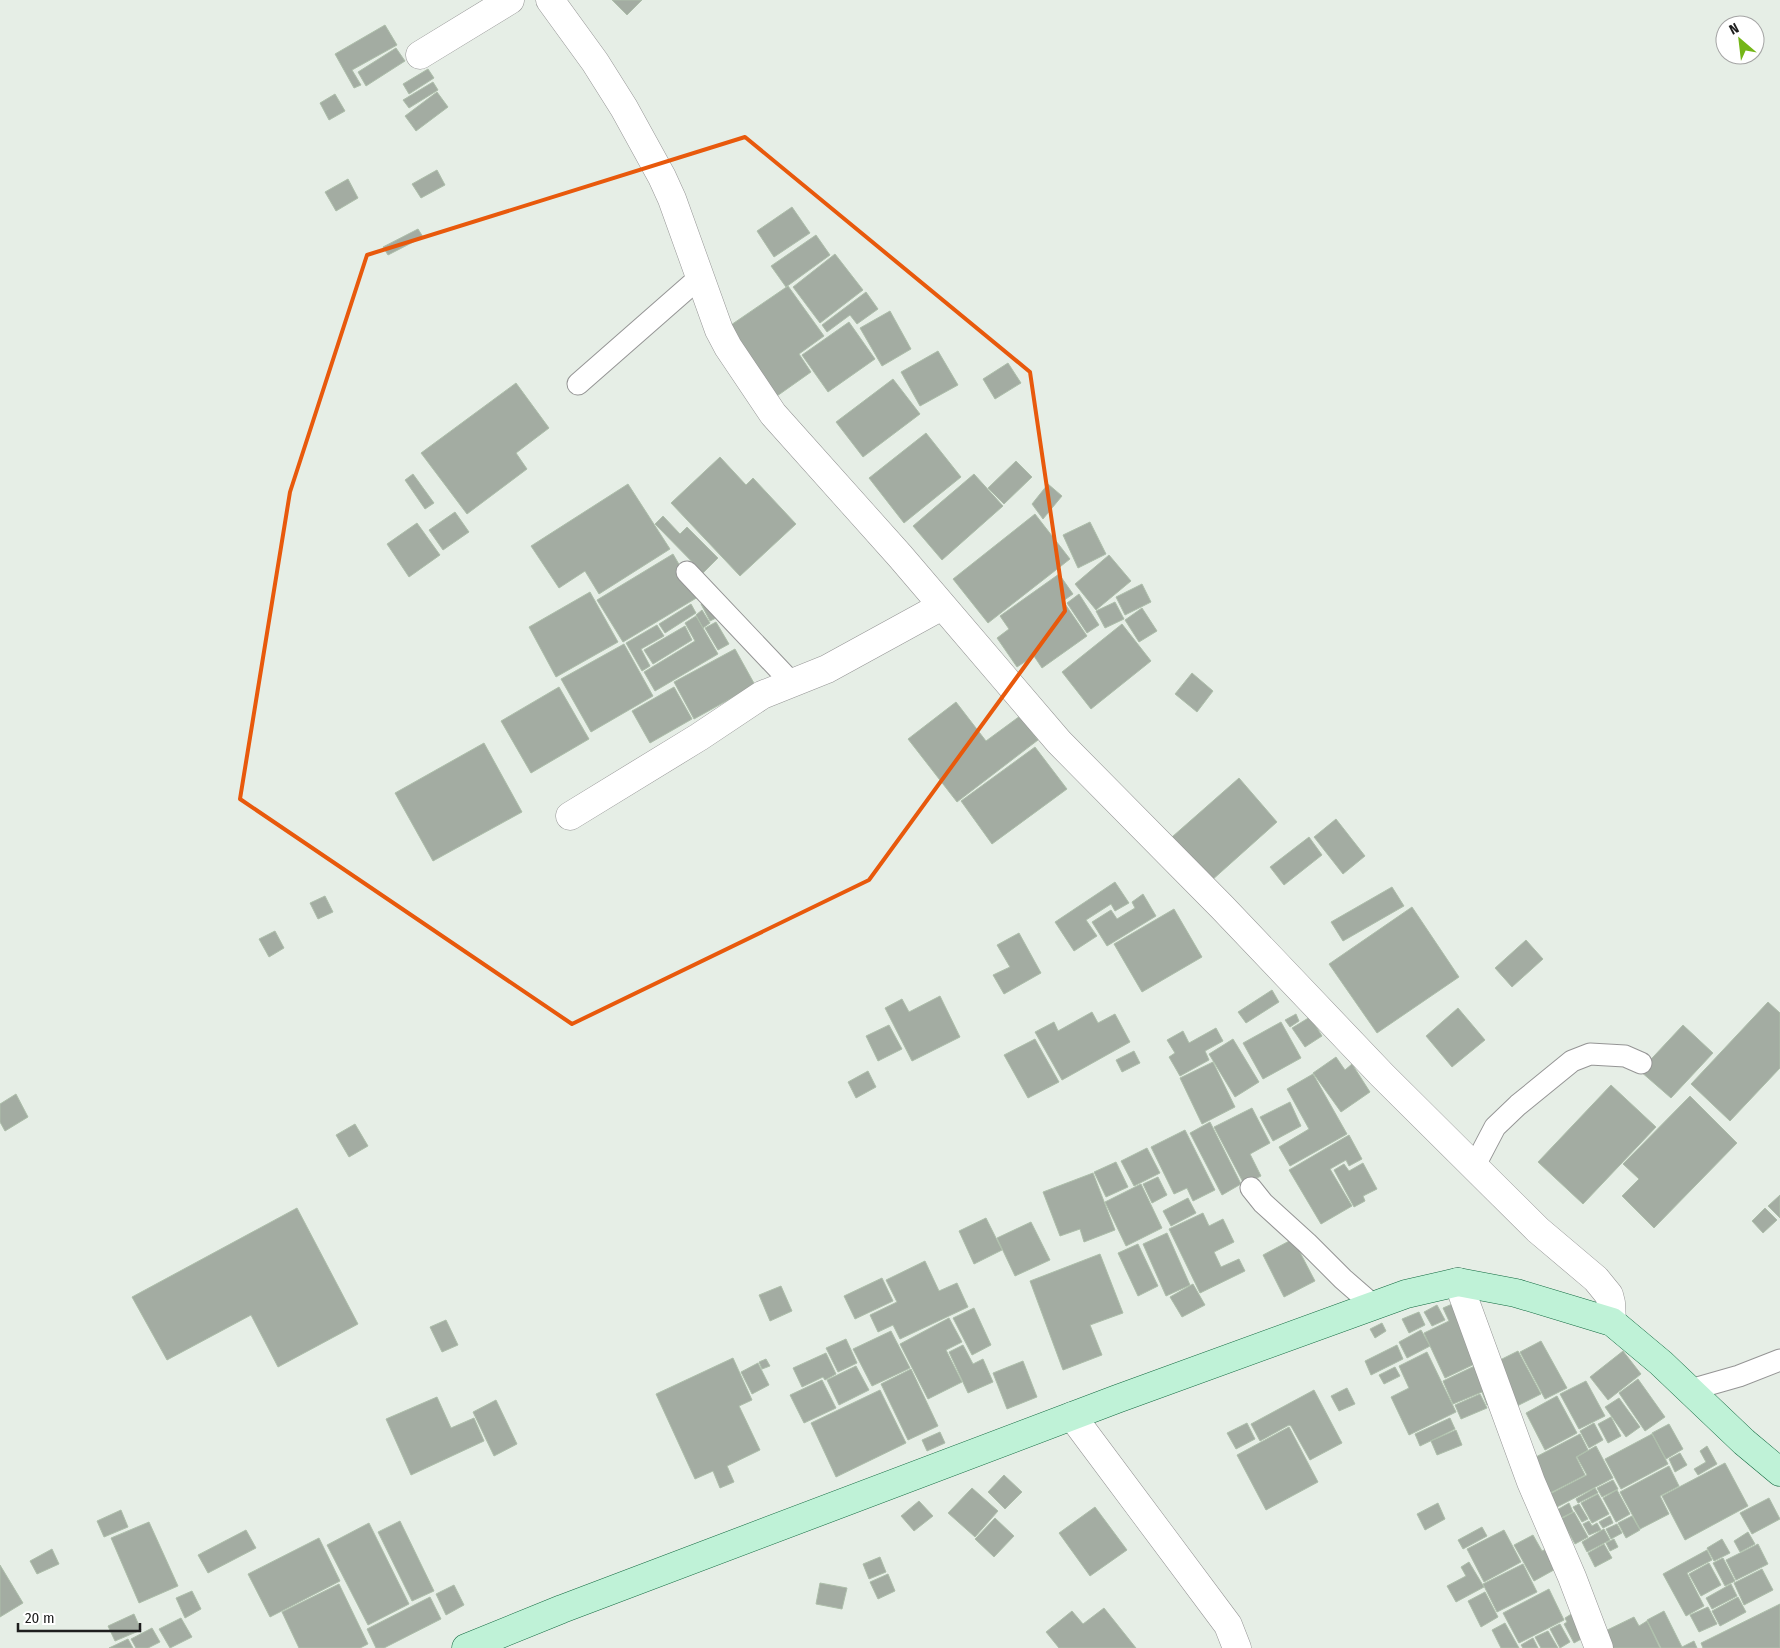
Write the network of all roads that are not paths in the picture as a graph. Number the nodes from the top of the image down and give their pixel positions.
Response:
1 (510, 0) edge
2 (550, 0) edge
3 (420, 54) dead end
4 (700, 277) junction
5 (578, 384) dead end
6 (687, 572) dead end
7 (942, 606) junction
8 (792, 683) junction
9 (570, 816) dead end
10 (1641, 1063) dead end
11 (1474, 1166) junction
12 (1251, 1188) dead end
13 (1458, 1282) junction
14 (1374, 1306) junction
15 (1612, 1322) junction
16 (1780, 1360) edge
17 (1690, 1390) junction
18 (1072, 1416) junction
19 (1780, 1472) edge
20 (466, 1648) edge
21 (1238, 1648) edge
22 (1599, 1648) edge

1 - 3 street
2 - 4 street
4 - 5 lane
4 - 7 street
6 - 8 lane
7 - 8 street
7 - 11 street
8 - 9 street
10 - 11 lane
11 - 15 street
12 - 14 lane
13 - 14 street
13 - 15 street
13 - 22 street
14 - 18 street
15 - 17 street
16 - 17 lane
17 - 19 street
18 - 20 street
18 - 21 street

